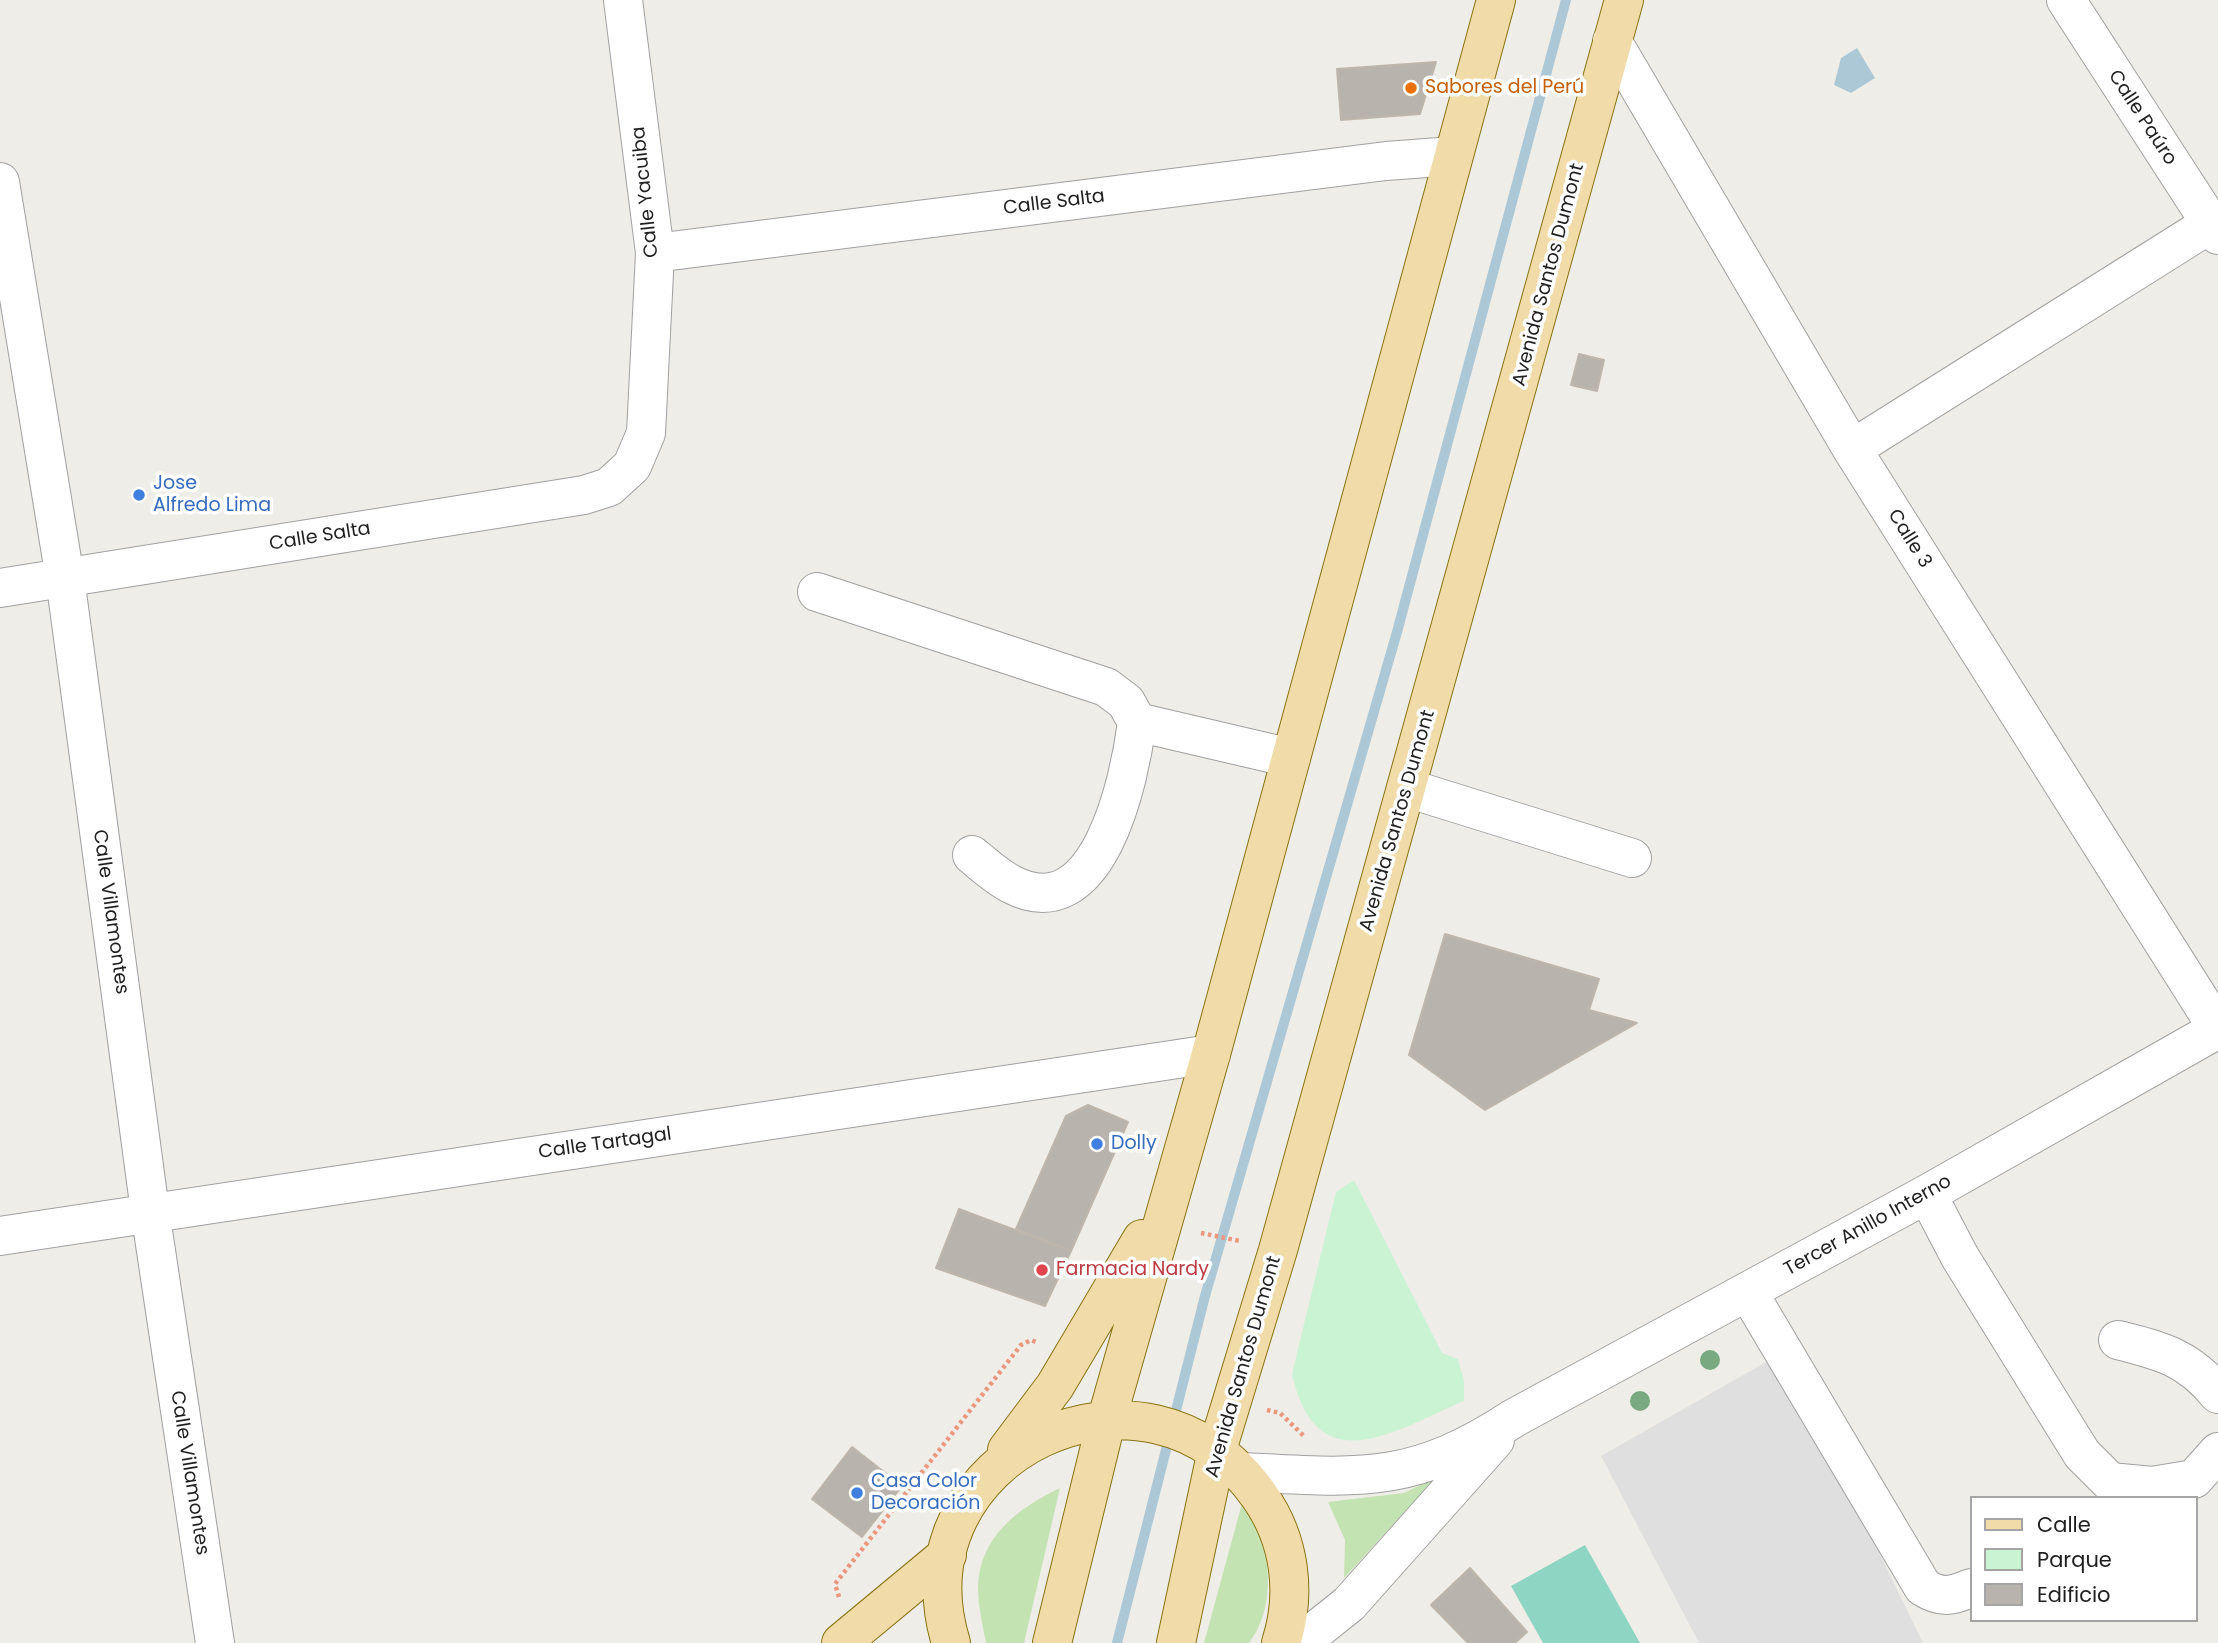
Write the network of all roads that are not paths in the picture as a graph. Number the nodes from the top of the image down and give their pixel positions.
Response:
1 (624, 0) edge
2 (1496, 0) edge
3 (1624, 0) edge
4 (2066, 0) edge
5 (1612, 41) junction
6 (1453, 156) junction
7 (0, 182) edge
8 (2215, 226) edge
9 (655, 253) junction
10 (1852, 449) junction
11 (632, 467) joint
12 (65, 578) junction
13 (0, 588) edge
14 (817, 592) dead end
15 (1137, 722) junction
16 (1291, 758) junction
17 (1407, 788) junction
18 (972, 855) dead end
19 (1632, 858) dead end
20 (2218, 1029) edge
21 (1211, 1054) junction
22 (1174, 1182) junction
23 (1927, 1194) junction
24 (150, 1211) junction
25 (0, 1236) edge
26 (1748, 1292) junction
27 (2119, 1340) dead end
28 (2218, 1394) edge
29 (1514, 1418) junction
30 (1122, 1419) junction
31 (2218, 1452) edge
32 (1219, 1453) junction
33 (984, 1480) junction
34 (947, 1555) junction
35 (1969, 1589) edge
36 (855, 1633) edge
37 (1299, 1642) edge
38 (215, 1643) edge
39 (951, 1643) edge
40 (1052, 1643) edge
41 (1176, 1643) edge

1 - 9 street, Calle Yacuiba
2 - 6 main road
3 - 5 main road, Avenida Santos Dumont
4 - 8 street, Calle Paúro
5 - 10 street, Calle 3
5 - 17 main road, Avenida Santos Dumont
6 - 9 street, Calle Salta
6 - 16 main road
7 - 12 street, Calle Villamontes
8 - 10 street
9 - 11 street, Calle Yacuiba
10 - 20 street, Calle 3
11 - 12 street, Calle Salta
12 - 13 street, Calle Salta
12 - 24 street, Calle Villamontes
14 - 15 street
15 - 16 street
15 - 18 street
16 - 21 main road
17 - 19 street
17 - 32 main road, Avenida Santos Dumont
20 - 23 street, Tercer Anillo Interno
21 - 22 main road
21 - 24 street, Calle Tartagal
22 - 30 main road
22 - 33 main road
23 - 26 street, Tercer Anillo Interno
23 - 31 street
24 - 25 street, Calle Tartagal
24 - 38 street, Calle Villamontes
26 - 29 street, Tercer Anillo Interno
26 - 35 street
27 - 28 street
29 - 32 street, Tercer Anillo Interno
29 - 37 street, Tercer Anillo Interno
30 - 32 main road
30 - 33 main road
30 - 40 main road
32 - 37 main road
32 - 41 main road, Avenida Santos Dumont
33 - 34 main road
34 - 36 main road
34 - 39 main road

